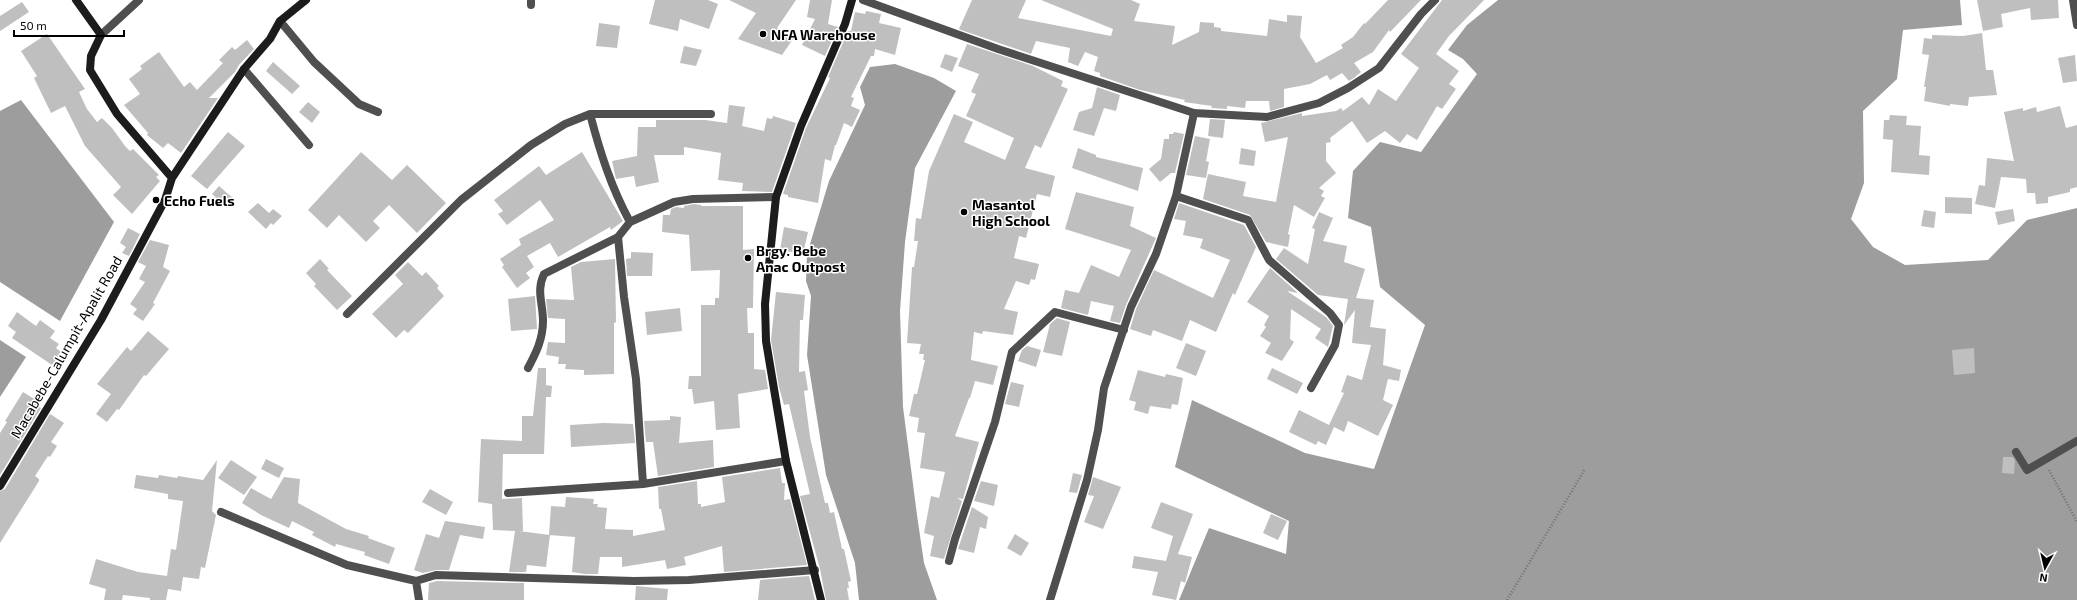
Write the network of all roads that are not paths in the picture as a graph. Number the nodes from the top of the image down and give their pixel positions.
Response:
1 (76, 0) edge
2 (139, 0) edge
3 (306, 0) edge
4 (852, 0) edge
5 (863, 0) edge
6 (1435, 0) edge
7 (2073, 0) edge
8 (280, 22) junction
9 (2077, 25) edge
10 (101, 35) junction
11 (244, 69) junction
12 (378, 112) dead end
13 (1194, 113) junction
14 (590, 114) junction
15 (710, 114) dead end
16 (309, 145) dead end
17 (172, 178) junction
18 (1176, 196) junction
19 (776, 197) junction
20 (630, 222) junction
21 (618, 237) junction
22 (347, 314) dead end
23 (1124, 330) junction
24 (528, 368) dead end
25 (1311, 388) dead end
26 (2077, 441) edge
27 (2016, 452) dead end
28 (786, 461) junction
29 (643, 484) junction
30 (0, 486) edge
31 (508, 493) dead end
32 (220, 512) dead end
33 (949, 561) dead end
34 (815, 570) junction
35 (416, 581) junction
36 (419, 600) edge
37 (821, 600) edge
38 (1050, 600) edge

1 - 10 main road
2 - 10 street
3 - 8 main road, Macabebe-Calumpit-Apalit Road
4 - 19 main road
5 - 13 street
6 - 13 street
7 - 9 street
8 - 11 main road, Macabebe-Calumpit-Apalit Road
8 - 12 street
10 - 17 main road
11 - 16 street
11 - 17 main road, Macabebe-Calumpit-Apalit Road
13 - 18 street
14 - 15 street
14 - 20 street
14 - 22 street
17 - 30 main road, Macabebe-Calumpit-Apalit Road
18 - 23 street
18 - 25 street
19 - 20 street
19 - 28 main road
20 - 21 street
21 - 24 street
21 - 29 street
23 - 33 street
23 - 38 street
26 - 27 street
28 - 29 street
28 - 34 main road
29 - 31 street
32 - 35 street
34 - 35 street
34 - 37 main road
35 - 36 street

